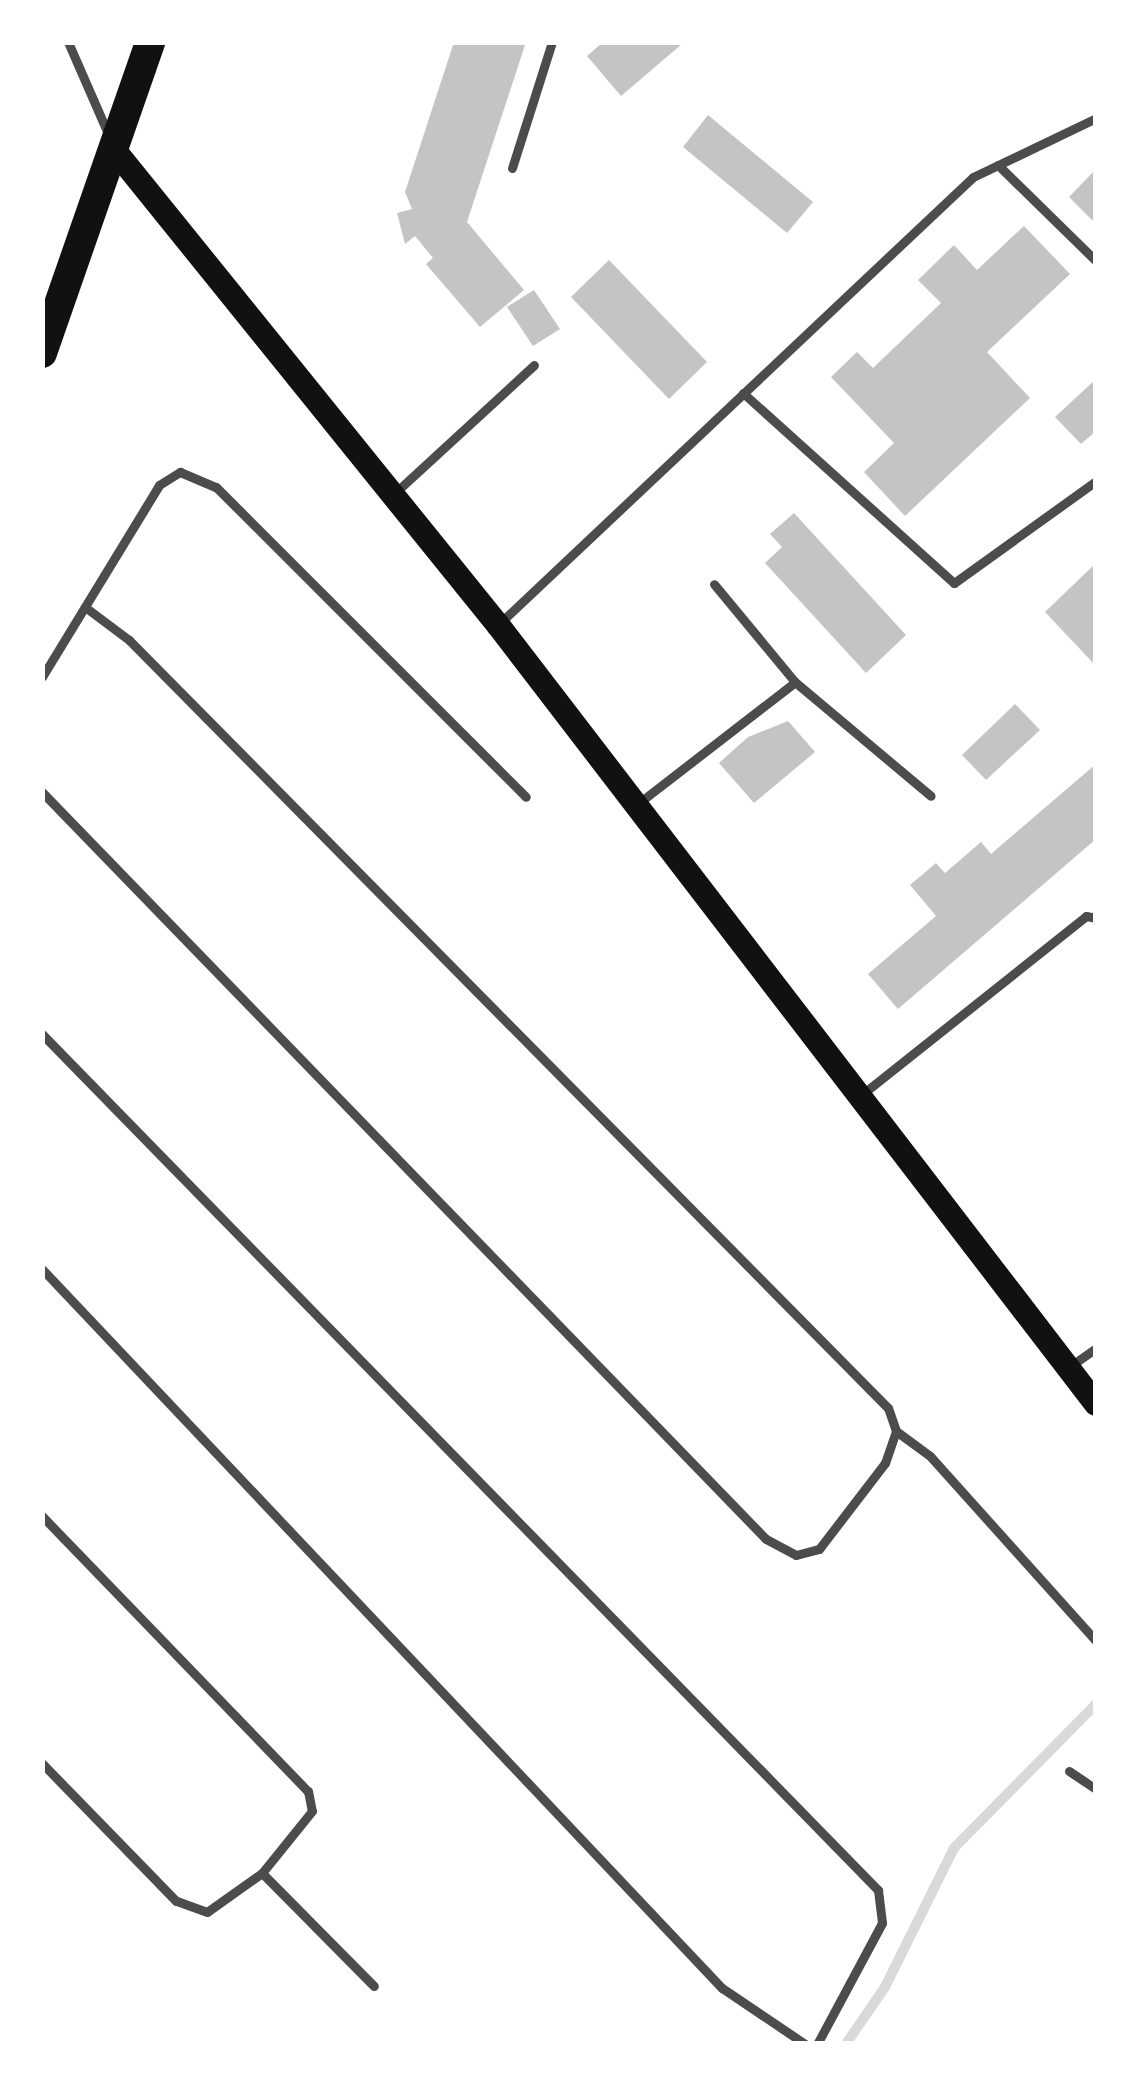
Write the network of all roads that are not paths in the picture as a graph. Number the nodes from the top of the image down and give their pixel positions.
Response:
1 (68, 42) edge
2 (150, 42) edge
3 (552, 42) edge
4 (1096, 118) edge
5 (116, 152) junction
6 (998, 165) junction
7 (512, 168) dead end
8 (1096, 261) edge
9 (42, 353) edge
10 (534, 365) dead end
11 (743, 393) junction
12 (1096, 481) edge
13 (393, 495) junction
14 (714, 584) dead end
15 (85, 607) junction
16 (498, 625) junction
17 (42, 676) edge
18 (795, 682) junction
19 (42, 792) edge
20 (931, 796) dead end
21 (526, 797) dead end
22 (636, 805) junction
23 (1096, 918) edge
24 (42, 1034) edge
25 (860, 1096) junction
26 (42, 1269) edge
27 (1096, 1348) edge
28 (1070, 1367) junction
29 (1096, 1404) edge
30 (896, 1431) junction
31 (42, 1516) edge
32 (1096, 1641) edge
33 (42, 1763) edge
34 (1069, 1771) dead end
35 (1096, 1790) edge
36 (262, 1873) junction
37 (374, 1986) dead end
38 (805, 2044) edge
39 (817, 2044) edge

1 - 5 lane
2 - 5 main road
3 - 7 lane
4 - 6 lane
5 - 9 main road
5 - 13 main road
6 - 8 lane
6 - 11 lane
10 - 13 lane
11 - 12 lane
11 - 16 lane
13 - 16 main road
14 - 18 lane
15 - 17 lane
15 - 21 lane
15 - 30 lane
16 - 22 main road
18 - 20 lane
18 - 22 lane
19 - 30 lane
22 - 25 main road
23 - 25 lane
24 - 39 lane
25 - 28 main road
26 - 38 lane
27 - 28 lane
28 - 29 main road
30 - 32 lane
31 - 36 lane
33 - 36 lane
34 - 35 lane
36 - 37 lane

